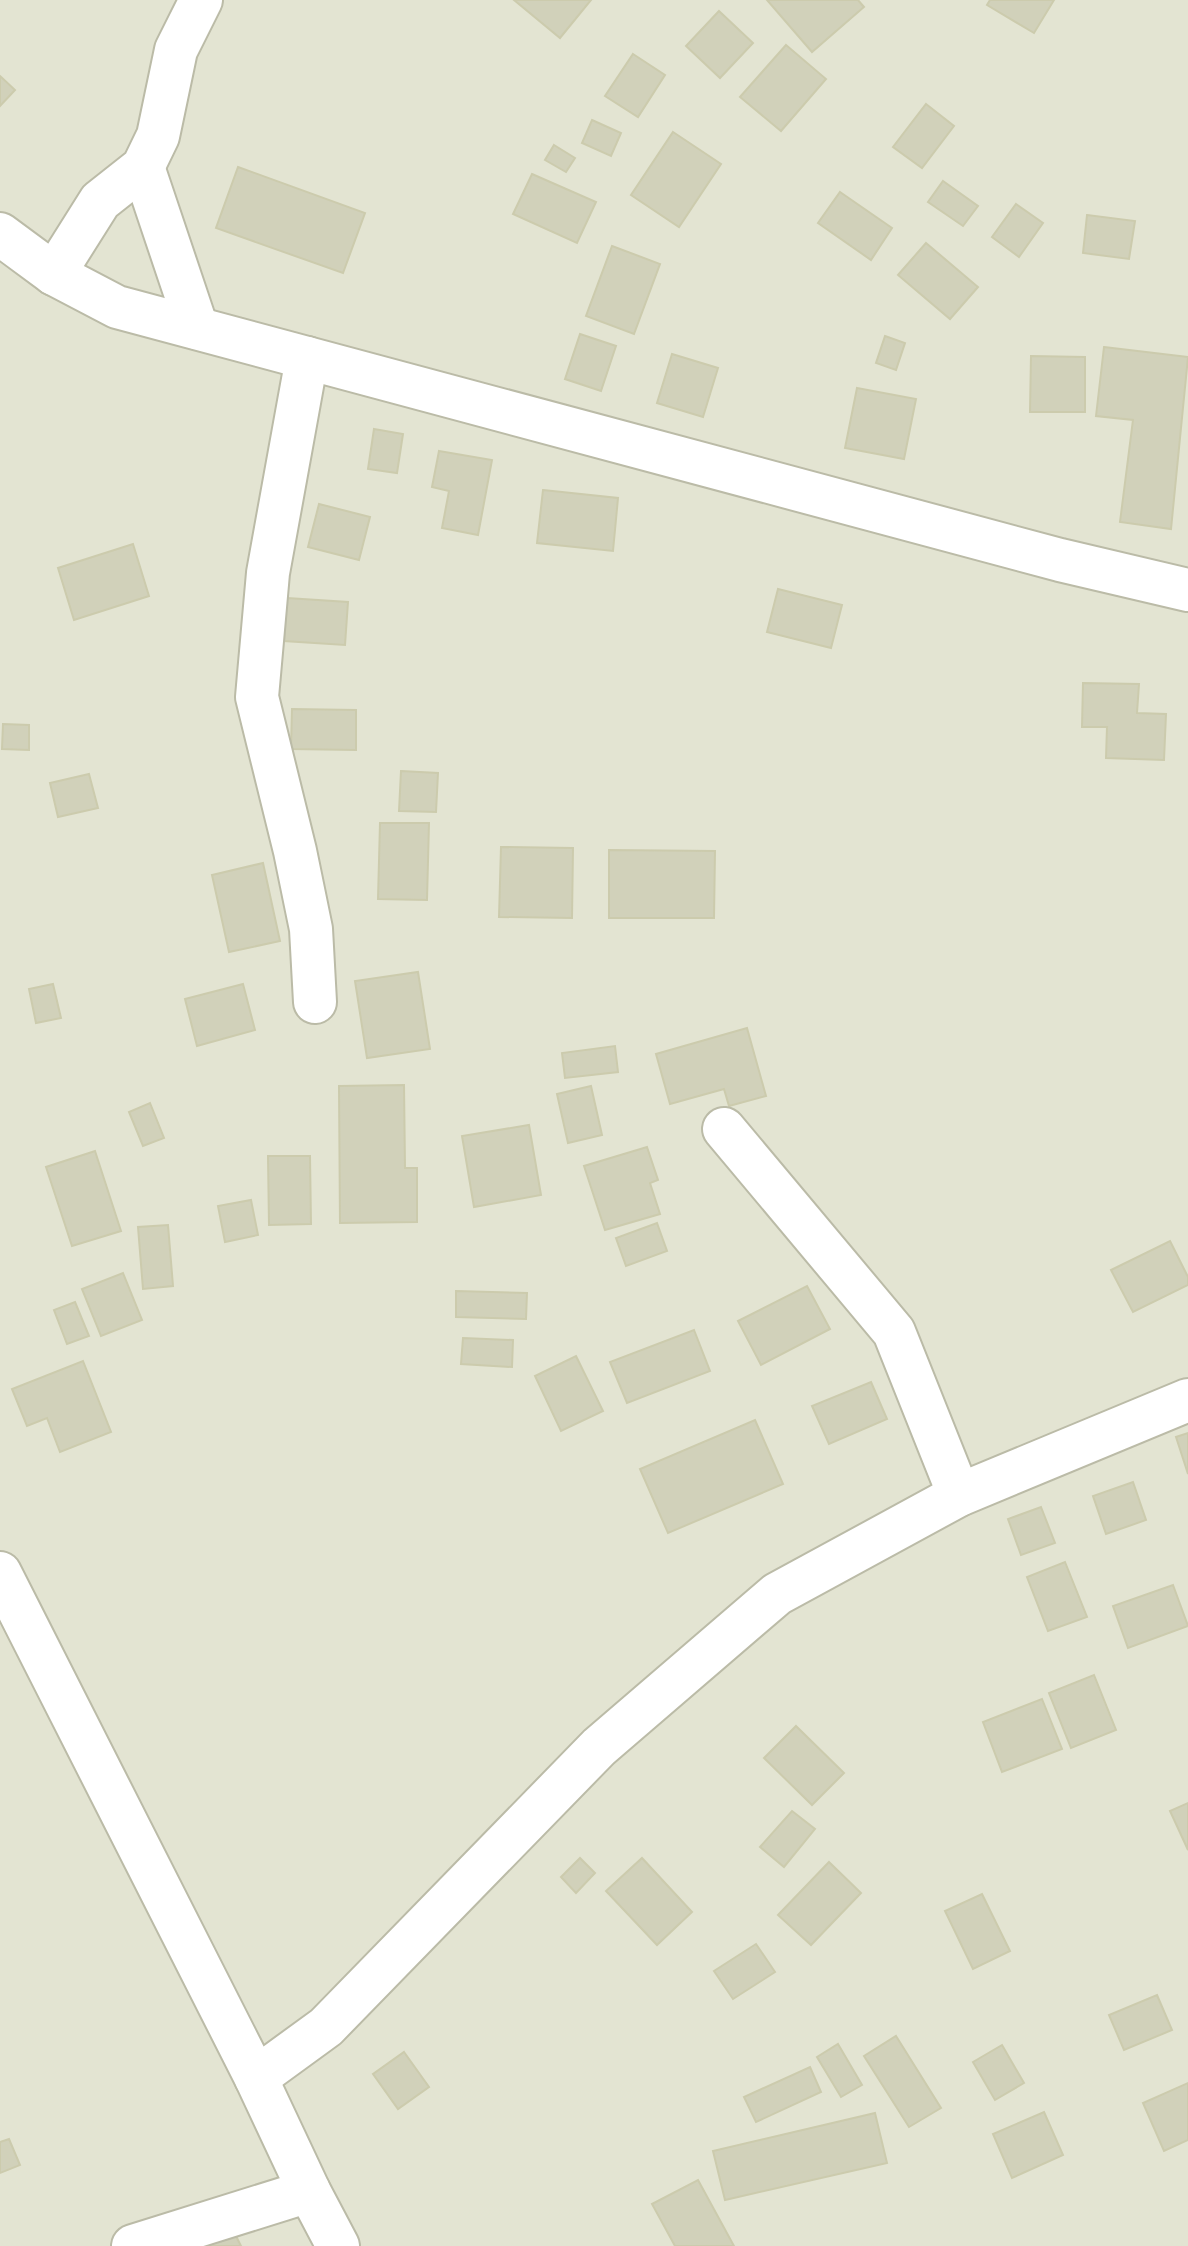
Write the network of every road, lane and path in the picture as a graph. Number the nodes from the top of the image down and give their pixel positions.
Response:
1 (201, 0) edge
2 (143, 167) junction
3 (0, 234) edge
4 (54, 274) junction
5 (197, 328) junction
6 (307, 358) junction
7 (1188, 590) edge
8 (315, 1002) dead end
9 (724, 1129) dead end
10 (1188, 1400) edge
11 (959, 1495) junction
12 (0, 1573) edge
13 (256, 2078) junction
14 (309, 2191) junction
15 (133, 2246) edge
16 (338, 2246) edge

1 - 2 street
2 - 4 street
2 - 5 street
3 - 4 street
4 - 5 street
5 - 6 street
6 - 7 street
6 - 8 street
9 - 11 street
10 - 11 street
11 - 13 street
12 - 13 street
13 - 14 street
14 - 15 street
14 - 16 street

